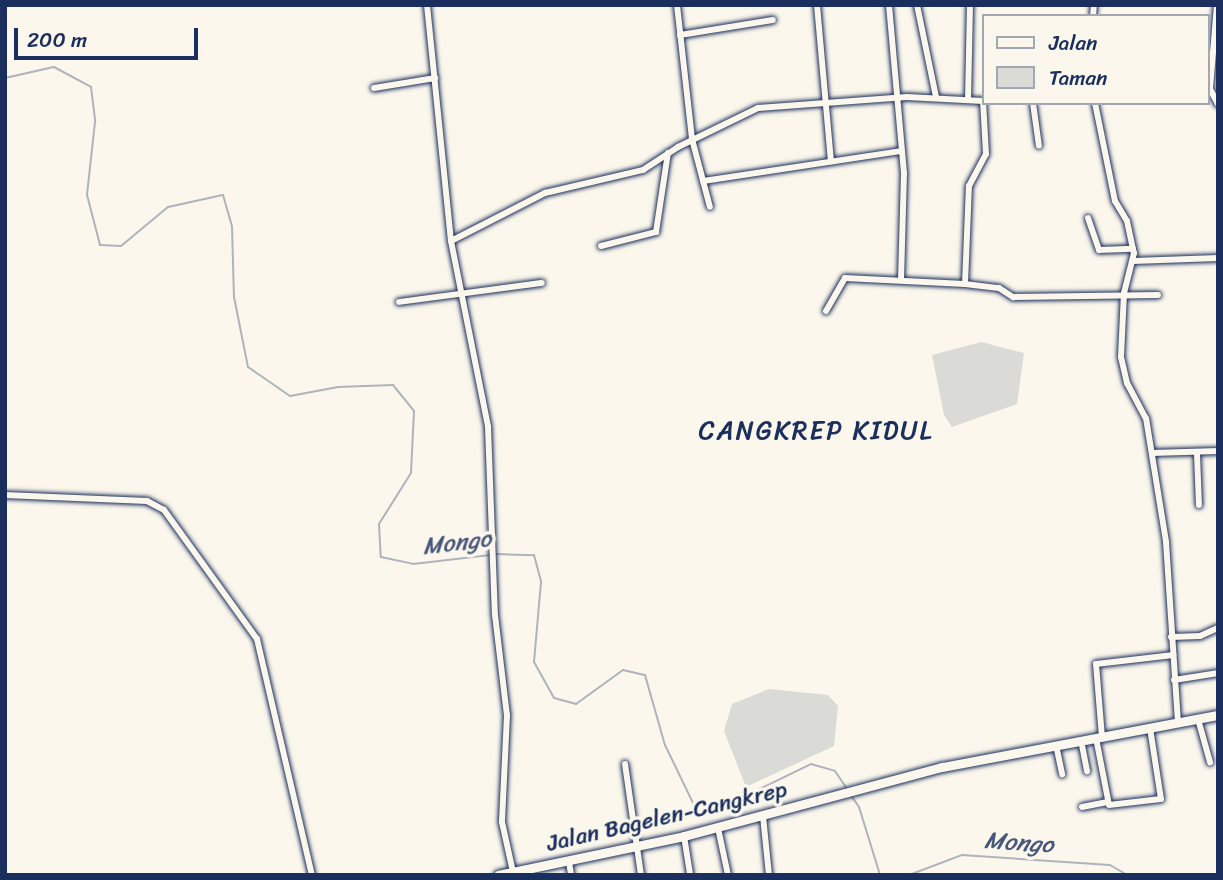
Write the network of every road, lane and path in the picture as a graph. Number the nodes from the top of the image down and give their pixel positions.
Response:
1 (427, 5) edge
2 (677, 5) edge
3 (817, 5) edge
4 (889, 5) edge
5 (917, 5) edge
6 (970, 5) edge
7 (1217, 5) edge
8 (773, 20) dead end
9 (680, 35) junction
10 (435, 78) junction
11 (1212, 82) edge
12 (374, 88) dead end
13 (897, 97) junction
14 (936, 97) junction
15 (968, 100) junction
16 (826, 101) junction
17 (982, 102) edge
18 (1218, 104) edge
19 (983, 105) edge
20 (1033, 105) edge
21 (1095, 105) edge
22 (692, 139) junction
23 (1039, 146) dead end
24 (901, 152) junction
25 (668, 153) junction
26 (831, 161) junction
27 (702, 181) junction
28 (710, 207) dead end
29 (1088, 218) dead end
30 (451, 241) junction
31 (601, 246) dead end
32 (1133, 248) junction
33 (1218, 258) edge
34 (1133, 261) junction
35 (901, 278) junction
36 (542, 283) dead end
37 (965, 284) junction
38 (1124, 293) junction
39 (1158, 295) dead end
40 (461, 296) junction
41 (400, 302) dead end
42 (826, 311) dead end
43 (1218, 452) edge
44 (1152, 453) junction
45 (1197, 454) junction
46 (5, 495) edge
47 (1199, 505) dead end
48 (1218, 628) edge
49 (1171, 637) junction
50 (1172, 655) junction
51 (1218, 673) edge
52 (1174, 680) junction
53 (1218, 715) edge
54 (1198, 719) junction
55 (1178, 723) junction
56 (1150, 728) junction
57 (1099, 737) junction
58 (1082, 740) junction
59 (1056, 745) junction
60 (1209, 762) dead end
61 (625, 764) dead end
62 (1087, 771) dead end
63 (1062, 774) dead end
64 (1108, 802) junction
65 (1082, 807) dead end
66 (763, 816) junction
67 (718, 828) junction
68 (684, 836) junction
69 (636, 848) junction
70 (569, 862) junction
71 (513, 872) junction
72 (312, 875) edge
73 (498, 875) edge
74 (571, 875) edge
75 (641, 875) edge
76 (690, 875) edge
77 (728, 875) edge
78 (769, 875) edge

1 - 10 street
2 - 9 street
3 - 16 street
4 - 13 street
5 - 14 street
6 - 15 street
7 - 11 street
8 - 9 street
9 - 22 street
10 - 12 street
10 - 30 street
11 - 18 street
13 - 14 street
13 - 16 street
13 - 24 street
14 - 15 street
15 - 17 street
16 - 22 street
16 - 26 street
19 - 37 street
20 - 23 street
21 - 32 street
22 - 25 street
22 - 27 street
24 - 26 street
24 - 35 street
25 - 30 street
25 - 31 street
26 - 27 street
27 - 28 street
29 - 32 street
30 - 40 street
32 - 34 street
33 - 34 street
34 - 38 street
35 - 37 street
35 - 42 street
36 - 40 street
37 - 38 street
38 - 39 street
38 - 44 street
40 - 41 street
40 - 71 street
43 - 45 street
44 - 45 street
44 - 49 street
45 - 47 street
46 - 72 street
48 - 49 street
49 - 50 street
50 - 52 street
50 - 57 street
51 - 52 street
52 - 55 street
53 - 54 main road, Jalan Bagelen-Cangkrep
54 - 55 main road, Jalan Bagelen-Cangkrep
54 - 60 street
55 - 56 main road, Jalan Bagelen-Cangkrep
56 - 57 main road, Jalan Bagelen-Cangkrep
56 - 64 street
57 - 58 main road, Jalan Bagelen-Cangkrep
57 - 64 street
58 - 59 main road, Jalan Bagelen-Cangkrep
58 - 62 street
59 - 63 street
59 - 66 main road, Jalan Bagelen-Cangkrep
61 - 69 street
64 - 65 street
66 - 67 main road, Jalan Bagelen-Cangkrep
66 - 78 street
67 - 68 main road, Jalan Bagelen-Cangkrep
67 - 77 street
68 - 69 main road, Jalan Bagelen-Cangkrep
68 - 76 street
69 - 70 main road, Jalan Bagelen-Cangkrep
69 - 75 street
70 - 71 main road, Jalan Bagelen-Cangkrep
70 - 74 street
71 - 73 main road, Jalan Bagelen-Cangkrep

